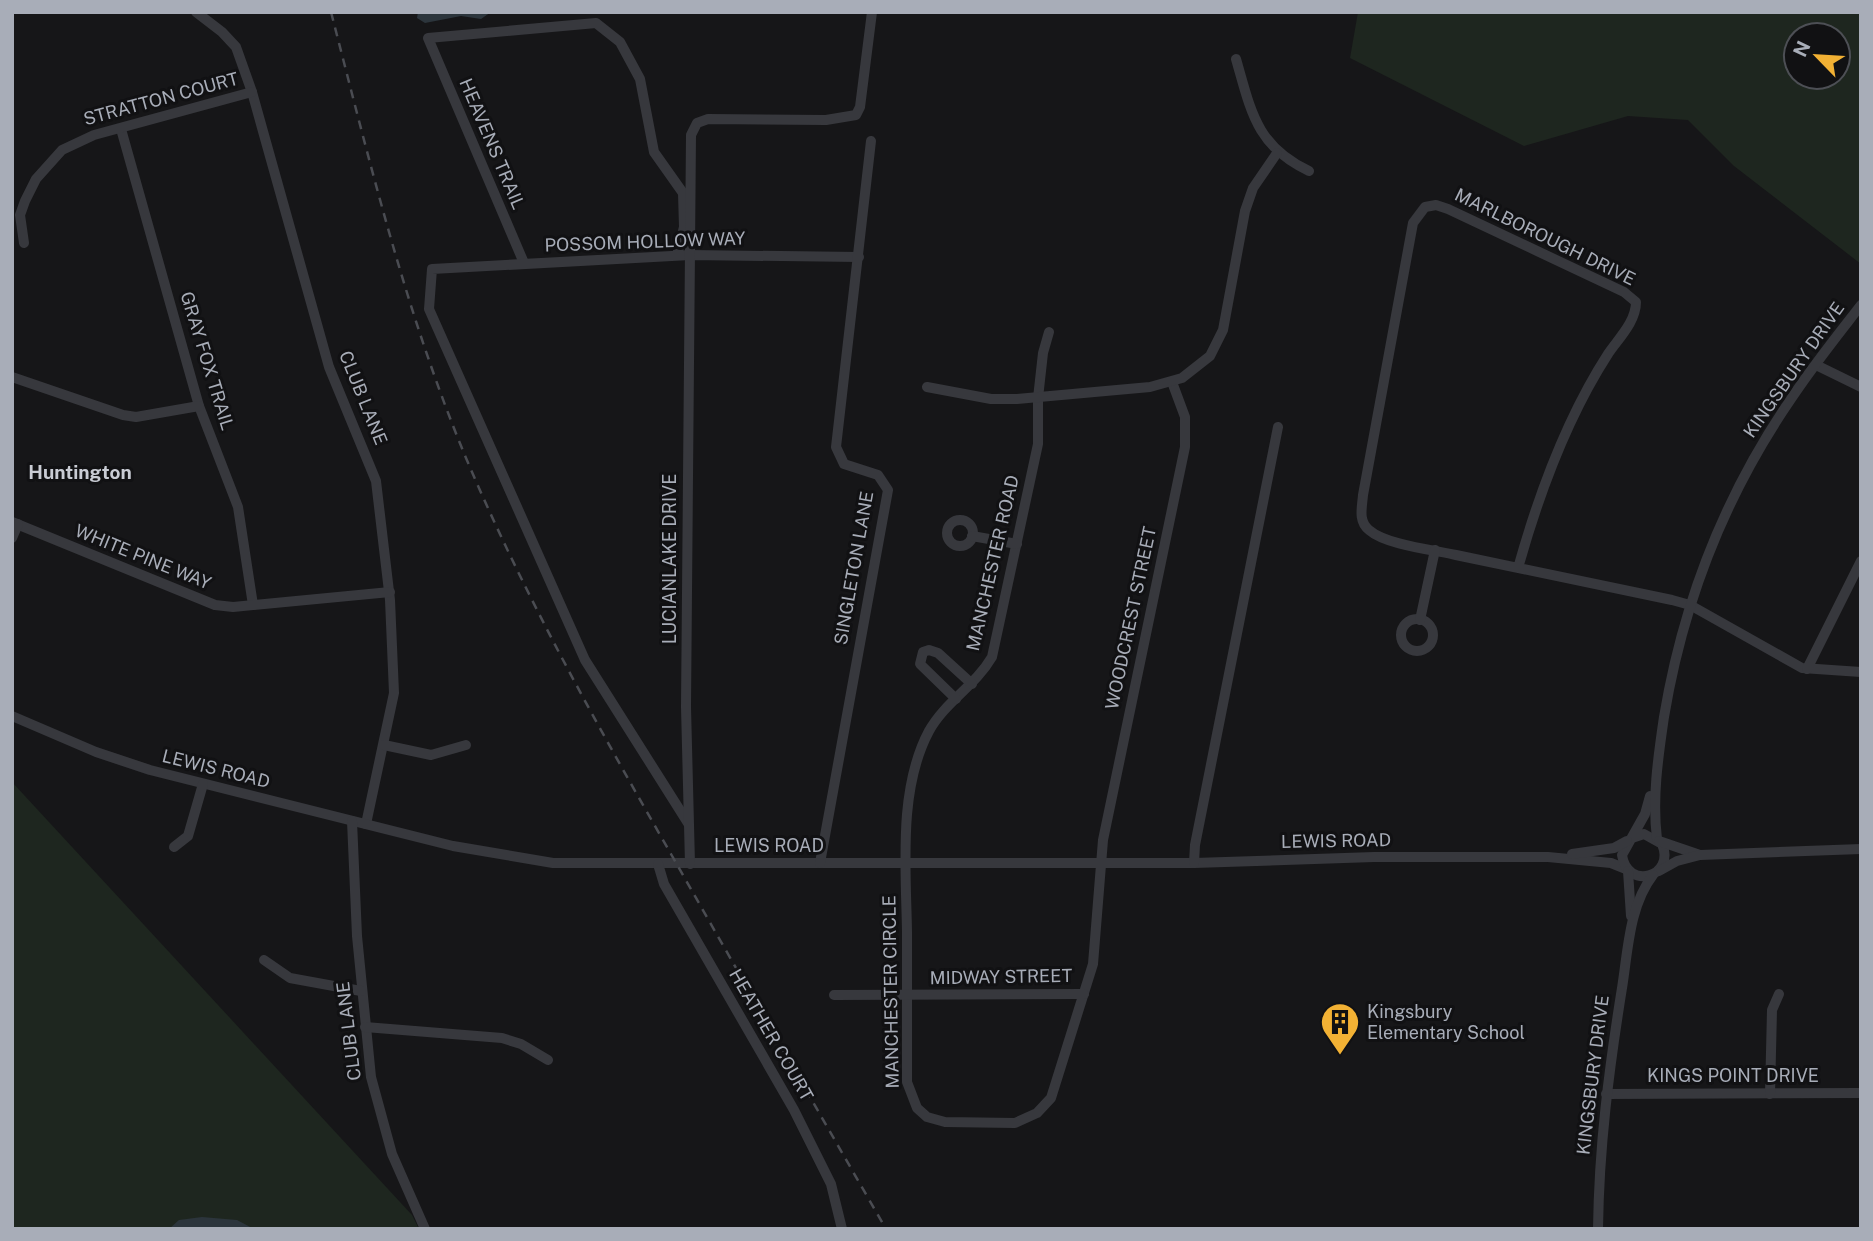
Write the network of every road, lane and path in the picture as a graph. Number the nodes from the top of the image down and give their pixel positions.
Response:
1 (196, 12) edge
2 (872, 12) edge
3 (1236, 59) dead end
4 (253, 92) junction
5 (121, 129) junction
6 (871, 141) dead end
7 (1278, 153) junction
8 (1309, 171) dead end
9 (24, 243) dead end
10 (677, 255) junction
11 (690, 255) junction
12 (859, 257) junction
13 (524, 264) junction
14 (1861, 305) edge
15 (1049, 332) dead end
16 (1816, 365) junction
17 (12, 377) edge
18 (1172, 382) junction
19 (927, 387) dead end
20 (1861, 387) edge
21 (1038, 398) junction
22 (200, 405) junction
23 (1278, 427) dead end
24 (15, 523) edge
25 (972, 536) dead end
26 (12, 538) edge
27 (1017, 544) junction
28 (1435, 550) junction
29 (1861, 561) edge
30 (1518, 568) junction
31 (390, 593) junction
32 (253, 605) junction
33 (1690, 605) junction
34 (1420, 620) dead end
35 (1807, 669) junction
36 (1861, 672) edge
37 (972, 684) junction
38 (956, 699) junction
39 (12, 716) edge
40 (384, 745) junction
41 (466, 745) dead end
42 (1657, 773) junction
43 (203, 784) junction
44 (352, 821) junction
45 (688, 823) junction
46 (366, 824) junction
47 (1631, 839) junction
48 (1658, 840) junction
49 (174, 847) dead end
50 (1861, 849) edge
51 (1700, 855) junction
52 (1548, 857) junction
53 (820, 863) junction
54 (906, 863) junction
55 (1194, 863) junction
56 (658, 864) junction
57 (690, 864) junction
58 (1101, 864) junction
59 (1627, 870) junction
60 (1656, 873) junction
61 (1632, 926) junction
62 (264, 960) dead end
63 (361, 991) junction
64 (1084, 993) junction
65 (1779, 994) dead end
66 (834, 995) dead end
67 (907, 995) junction
68 (365, 1027) junction
69 (548, 1060) dead end
70 (1861, 1093) edge
71 (1606, 1094) junction
72 (1770, 1094) junction
73 (425, 1229) edge
74 (842, 1229) edge
75 (1598, 1229) edge

1 - 4 street, CLUB LANE
2 - 11 street, LUCIANLAKE DRIVE
3 - 7 street
4 - 5 street, STRATTON COURT
4 - 31 street, CLUB LANE
5 - 9 street, STRATTON COURT
5 - 22 street, GRAY FOX TRAIL
6 - 12 street, SINGLETON LANE
7 - 8 street
7 - 18 street
10 - 11 street, POSSOM HOLLOW WAY
10 - 13 street, POSSOM HOLLOW WAY
10 - 13 street, HEAVENS TRAIL
11 - 12 street, POSSOM HOLLOW WAY
11 - 45 street, LUCIANLAKE DRIVE
12 - 53 street, SINGLETON LANE
13 - 45 street, POSSOM HOLLOW WAY
14 - 16 street, KINGSBURY DRIVE
15 - 21 street, MANCHESTER ROAD
16 - 20 street
16 - 33 street, KINGSBURY DRIVE
17 - 22 street
18 - 21 street
18 - 58 street, WOODCREST STREET
19 - 21 street
21 - 27 street, MANCHESTER ROAD
22 - 32 street, GRAY FOX TRAIL
23 - 55 street
24 - 26 street
24 - 32 street, WHITE PINE WAY
25 - 27 street
27 - 37 street, MANCHESTER ROAD
28 - 30 street, MARLBOROUGH DRIVE
28 - 30 street, MARLBOROUGH DRIVE
28 - 34 street
29 - 35 street
30 - 33 street, MARLBOROUGH DRIVE
31 - 32 street, WHITE PINE WAY
31 - 40 street, CLUB LANE
33 - 35 street, MARLBOROUGH DRIVE
33 - 42 street, KINGSBURY DRIVE
35 - 36 street
37 - 38 street, MANCHESTER ROAD
37 - 38 street
38 - 54 street, MANCHESTER ROAD
39 - 43 street, LEWIS ROAD
40 - 41 street
40 - 46 street, CLUB LANE
42 - 47 street, KINGSBURY DRIVE
42 - 48 street, KINGSBURY DRIVE
43 - 44 street, LEWIS ROAD
43 - 49 street
44 - 46 street, LEWIS ROAD
44 - 63 street, CLUB LANE
45 - 57 street, LUCIANLAKE DRIVE
46 - 56 street, LEWIS ROAD
47 - 48 street
47 - 52 street, LEWIS ROAD
47 - 59 street, KINGSBURY DRIVE
48 - 51 street
48 - 60 street, KINGSBURY DRIVE
50 - 51 street
51 - 60 street
52 - 55 street, LEWIS ROAD
52 - 59 street, LEWIS ROAD
53 - 54 street, LEWIS ROAD
53 - 57 street, LEWIS ROAD
54 - 58 street, LEWIS ROAD
54 - 67 street, MANCHESTER CIRCLE
55 - 58 street, LEWIS ROAD
56 - 57 street, LEWIS ROAD
56 - 74 street, HEATHER COURT
58 - 64 street, MANCHESTER CIRCLE
59 - 60 street
59 - 61 street, KINGSBURY DRIVE
60 - 61 street, KINGSBURY DRIVE
61 - 71 street, KINGSBURY DRIVE
62 - 63 street
63 - 68 street, CLUB LANE
64 - 67 street, MIDWAY STREET
64 - 67 street, MANCHESTER CIRCLE
65 - 72 street
66 - 67 street, MIDWAY STREET
68 - 69 street
68 - 73 street, CLUB LANE
70 - 72 street, KINGS POINT DRIVE
71 - 72 street, KINGS POINT DRIVE
71 - 75 street, KINGSBURY DRIVE

